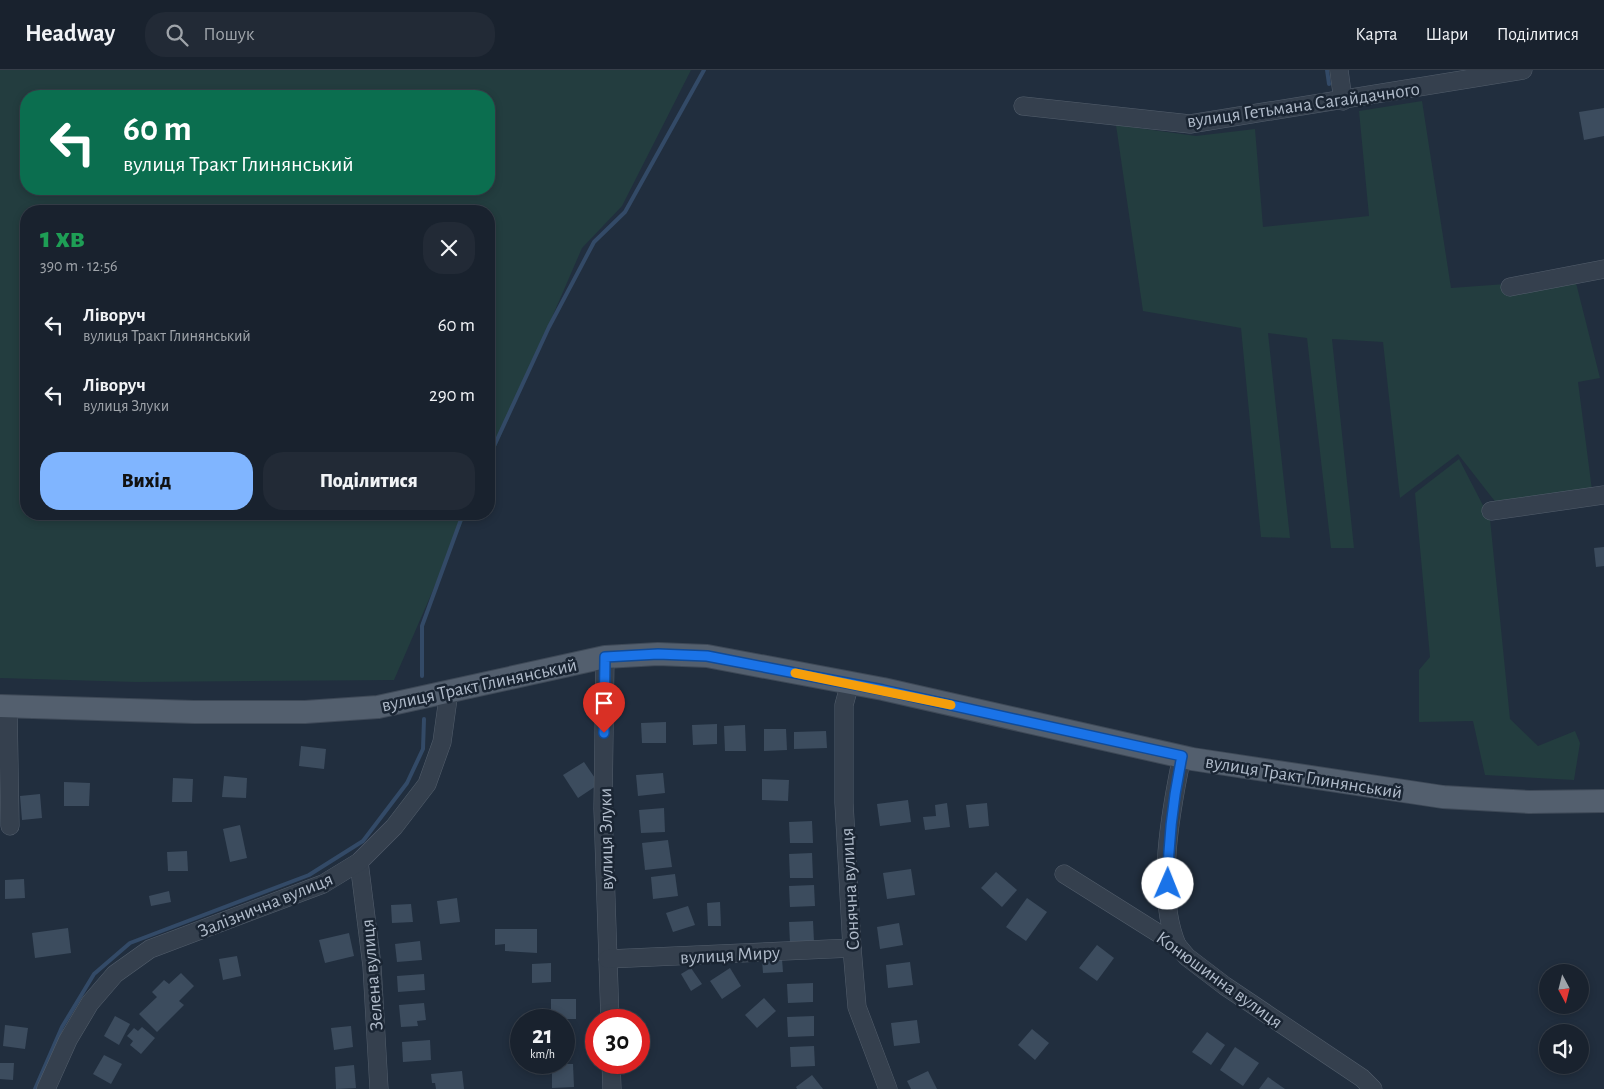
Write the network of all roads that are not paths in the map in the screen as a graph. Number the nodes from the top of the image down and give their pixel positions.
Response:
1 (1339, 70) edge
2 (1523, 70) edge
3 (1343, 100) junction
4 (1024, 106) dead end
5 (1604, 269) edge
6 (1510, 287) dead end
7 (1604, 495) edge
8 (1491, 511) dead end
9 (605, 657) junction
10 (850, 683) junction
11 (449, 691) junction
12 (4, 706) edge
13 (1182, 756) junction
14 (1604, 801) edge
15 (10, 826) dead end
16 (359, 862) junction
17 (1064, 874) dead end
18 (1177, 945) junction
19 (852, 948) junction
20 (608, 959) junction
21 (610, 1009) edge
22 (611, 1074) edge
23 (46, 1089) edge
24 (379, 1089) edge
25 (612, 1089) edge
26 (888, 1089) edge
27 (1373, 1089) edge

1 - 3 street
2 - 3 street, вулиця Гетьмана Сагайдачного
3 - 4 street, вулиця Гетьмана Сагайдачного
5 - 6 street
7 - 8 street
9 - 10 main road, вулиця Тракт Глинянський
9 - 11 main road, вулиця Тракт Глинянський
9 - 20 street, вулиця Злуки
10 - 13 main road, вулиця Тракт Глинянський
10 - 19 street, Сонячна вулиця
11 - 12 main road, вулиця Тракт Глинянський
11 - 16 street, Залізнична вулиця
12 - 15 street
13 - 14 main road, вулиця Тракт Глинянський
13 - 18 street
16 - 23 street, Залізнична вулиця
16 - 24 street, Зелена вулиця
17 - 18 street, Конюшинна вулиця
18 - 27 street, Конюшинна вулиця
19 - 20 street, вулиця Миру
19 - 26 street, Сонячна вулиця
20 - 21 street, вулиця Злуки
22 - 25 street

